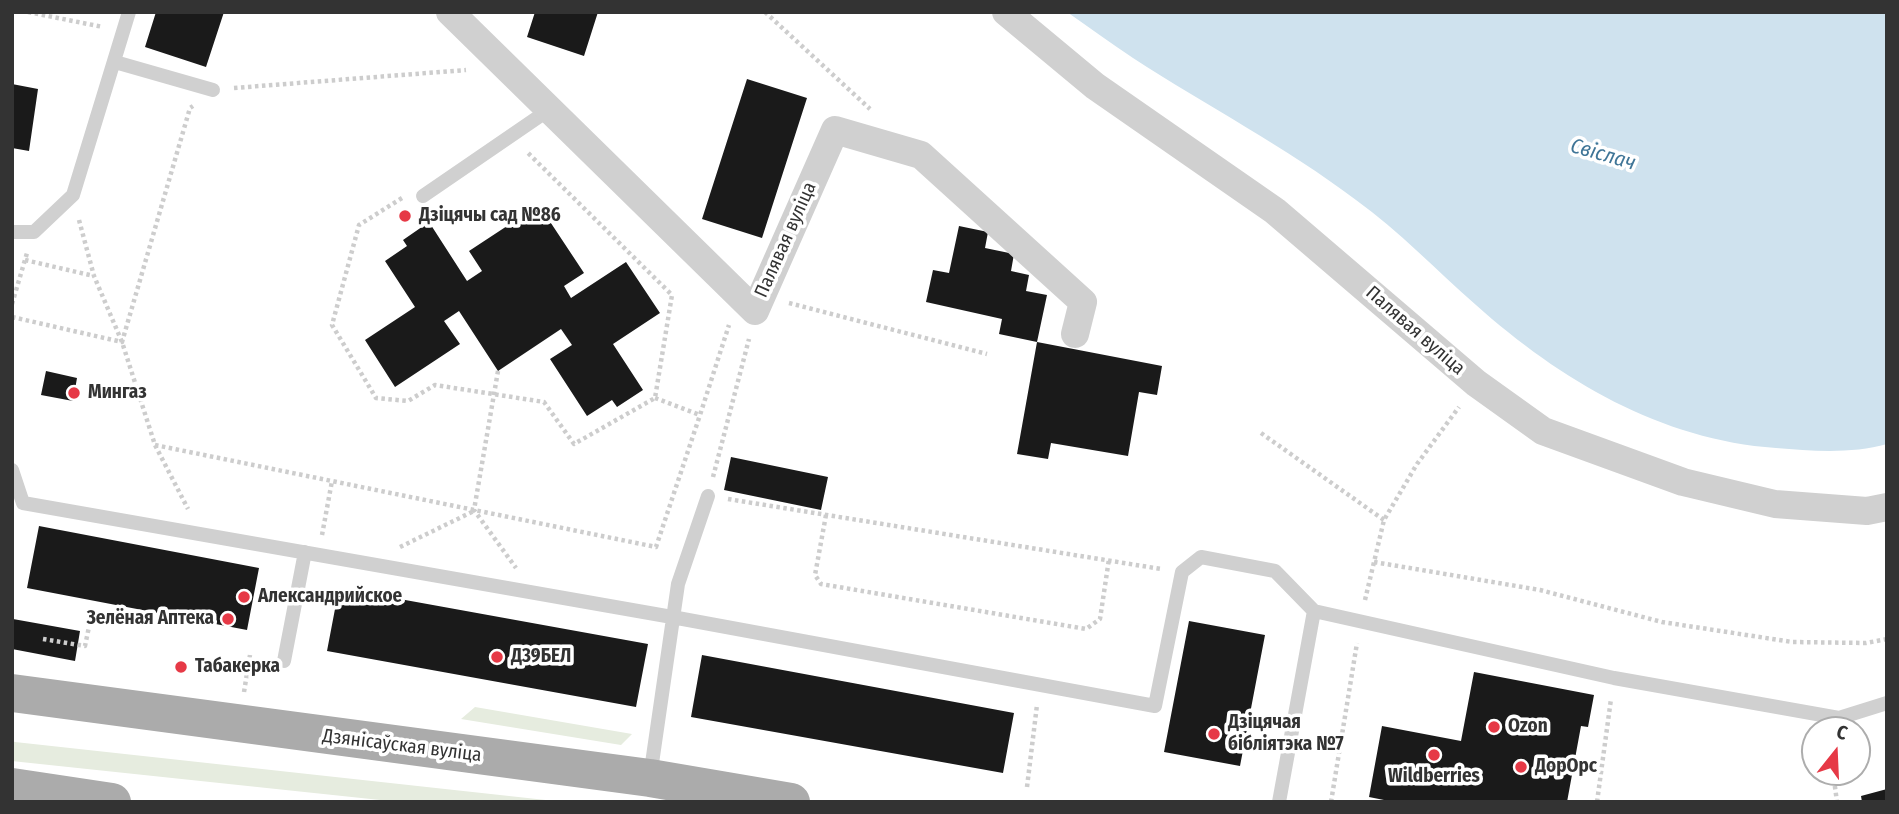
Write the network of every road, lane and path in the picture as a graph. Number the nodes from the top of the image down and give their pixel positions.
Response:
1 (28, 12) edge
2 (129, 12) edge
3 (450, 12) edge
4 (765, 12) edge
5 (1006, 12) edge
6 (124, 32) junction
7 (492, 53) junction
8 (115, 62) junction
9 (213, 90) junction
10 (550, 109) junction
11 (872, 110) dead end
12 (511, 136) junction
13 (73, 195) junction
14 (424, 196) joint
15 (12, 232) edge
16 (34, 232) junction
17 (25, 260) junction
18 (12, 268) edge
19 (21, 270) junction
20 (93, 276) junction
21 (750, 295) junction
22 (12, 304) edge
23 (12, 317) edge
24 (1075, 334) dead end
25 (122, 342) junction
26 (747, 348) dead end
27 (987, 354) dead end
28 (498, 371) dead end
29 (1476, 383) junction
30 (494, 394) junction
31 (655, 398) junction
32 (700, 415) junction
33 (1261, 433) dead end
34 (155, 445) junction
35 (12, 470) edge
36 (332, 481) junction
37 (708, 496) junction
38 (1887, 507) edge
39 (474, 510) junction
40 (826, 515) junction
41 (1384, 520) junction
42 (202, 535) junction
43 (311, 554) junction
44 (1109, 559) junction
45 (1374, 562) junction
46 (367, 563) junction
47 (1182, 572) junction
48 (533, 592) junction
49 (1314, 611) junction
50 (672, 617) junction
51 (1360, 621) junction
52 (90, 622) dead end
53 (43, 639) dead end
54 (1887, 639) edge
55 (284, 661) dead end
56 (1614, 678) junction
57 (1040, 684) junction
58 (12, 693) edge
59 (1887, 703) edge
60 (650, 778) junction
61 (12, 787) edge
62 (1027, 787) dead end
63 (112, 802) edge
64 (791, 802) edge
65 (1279, 802) edge
66 (1331, 802) edge
67 (1597, 802) edge

1 - 6 path
2 - 6 lane
3 - 7 street, Палявая вуліца
4 - 11 path
5 - 29 street, Палявая вуліца
6 - 8 lane
7 - 9 path
7 - 10 street, Палявая вуліца
8 - 9 lane
8 - 13 lane
9 - 25 path
10 - 12 lane
10 - 21 street, Палявая вуліца
12 - 14 lane
12 - 31 path
13 - 16 lane
13 - 20 path
14 - 30 path
15 - 16 lane
16 - 17 path
17 - 19 path
17 - 20 path
18 - 19 path
19 - 22 path
20 - 25 path
21 - 24 street, Палявая вуліца
21 - 27 path
21 - 32 path
23 - 25 path
25 - 34 path
26 - 37 path
28 - 30 path
29 - 38 street, Палявая вуліца
29 - 41 path
30 - 31 path
30 - 39 path
31 - 32 path
32 - 39 path
33 - 41 path
34 - 36 path
34 - 42 path
35 - 42 lane
36 - 39 path
36 - 43 path
37 - 40 path
37 - 50 lane
39 - 46 path
39 - 48 path
40 - 44 path
40 - 44 path
41 - 45 path
42 - 43 lane
43 - 46 lane
43 - 55 lane
44 - 47 path
45 - 51 path
45 - 54 path
46 - 48 lane
47 - 49 lane
47 - 57 lane
48 - 50 lane
49 - 51 lane
49 - 65 lane
50 - 57 lane
50 - 60 lane
51 - 56 lane
51 - 66 path
52 - 53 path
56 - 59 lane
56 - 67 path
57 - 62 path
58 - 60 main road, Дзянісаўская вуліца
60 - 64 main road, Дзянісаўская вуліца
61 - 63 main road

